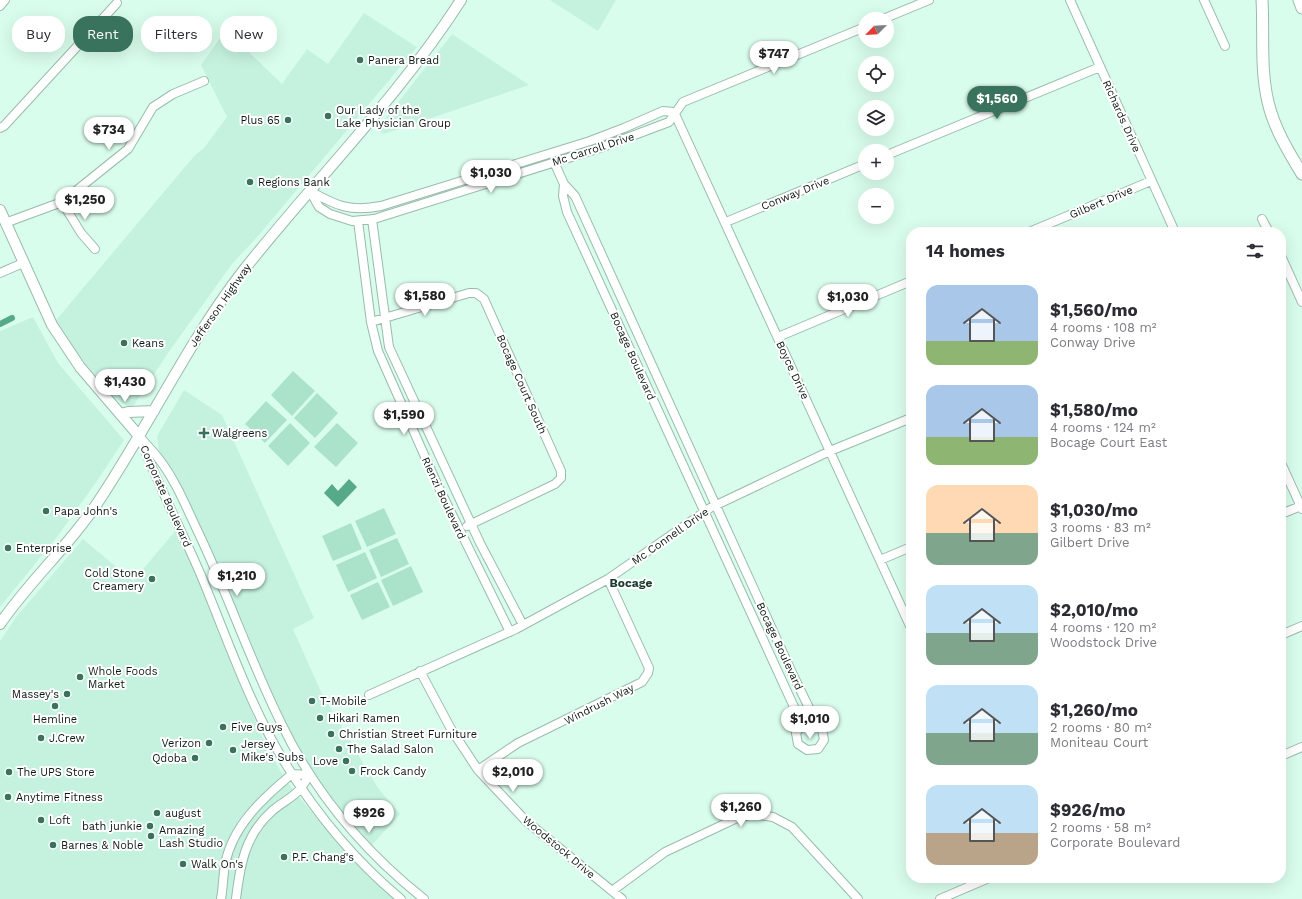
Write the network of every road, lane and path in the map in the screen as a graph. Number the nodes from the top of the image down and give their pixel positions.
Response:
1 (5, 0) edge
2 (461, 0) edge
3 (929, 0) edge
4 (1070, 0) edge
5 (1204, 0) edge
6 (1262, 0) edge
7 (1299, 0) edge
8 (117, 3) dead end
9 (0, 6) edge
10 (1302, 8) edge
11 (894, 14) edge
12 (858, 30) edge
13 (1225, 46) dead end
14 (1100, 67) junction
15 (204, 81) dead end
16 (674, 112) junction
17 (0, 128) edge
18 (894, 152) edge
19 (554, 162) junction
20 (858, 167) edge
21 (1302, 174) edge
22 (1151, 181) junction
23 (564, 184) junction
24 (310, 191) junction
25 (62, 202) junction
26 (0, 210) edge
27 (372, 219) junction
28 (1262, 219) dead end
29 (358, 221) junction
30 (726, 222) junction
31 (5, 223) junction
32 (1041, 227) edge
33 (1173, 227) edge
34 (1266, 227) edge
35 (94, 249) dead end
36 (23, 263) junction
37 (1286, 269) edge
38 (0, 273) edge
39 (906, 283) edge
40 (1302, 302) edge
41 (384, 319) junction
42 (371, 322) junction
43 (778, 336) junction
44 (154, 411) junction
45 (120, 414) junction
46 (906, 420) edge
47 (140, 436) junction
48 (830, 451) junction
49 (1286, 474) edge
50 (715, 505) junction
51 (1301, 507) edge
52 (704, 512) junction
53 (1286, 512) edge
54 (471, 524) junction
55 (459, 530) junction
56 (906, 549) edge
57 (880, 560) junction
58 (608, 579) junction
59 (906, 617) edge
60 (0, 624) edge
61 (523, 625) junction
62 (1302, 626) edge
63 (510, 632) junction
64 (1286, 633) edge
65 (420, 672) junction
66 (369, 695) dead end
67 (1302, 747) edge
68 (1286, 754) edge
69 (478, 770) junction
70 (292, 774) junction
71 (309, 775) junction
72 (301, 788) junction
73 (977, 883) edge
74 (612, 891) junction
75 (221, 899) edge
76 (236, 899) edge
77 (401, 899) edge
78 (424, 899) edge
79 (622, 899) edge
80 (858, 899) edge
81 (940, 899) edge

1 - 9 street
2 - 24 main road, Jefferson Highway
3 - 11 street
4 - 14 street, Richards Drive
5 - 13 street
6 - 21 highway
7 - 10 highway
8 - 17 street
12 - 16 street, Mc Carroll Drive
14 - 18 street
14 - 22 street, Richards Drive
15 - 25 street
16 - 19 street, Mc Carroll Drive
16 - 24 street, Mc Carroll Drive
16 - 30 street, Boyce Drive
19 - 23 street, Bocage Boulevard
19 - 27 street, Mc Carroll Drive
20 - 30 street, Conway Drive
22 - 32 street, Gilbert Drive
22 - 33 street, Richards Drive
23 - 50 street, Bocage Boulevard
23 - 52 street, Bocage Boulevard
24 - 29 street, Mc Carroll Drive
24 - 44 main road, Jefferson Highway
25 - 31 street
25 - 35 street
26 - 31 main road
27 - 29 street, Mc Carroll Drive
27 - 41 street, Rienzi Boulevard
28 - 34 street
29 - 42 street, Rienzi Boulevard
30 - 43 street, Boyce Drive
31 - 36 main road
36 - 38 street
36 - 45 main road
37 - 40 street
39 - 43 street
41 - 42 street
41 - 54 street, Rienzi Boulevard
41 - 54 street, Bocage Court South
42 - 55 street, Rienzi Boulevard
43 - 48 street, Boyce Drive
44 - 45 main road
44 - 47 main road, Jefferson Highway
45 - 47 main road
46 - 48 street, Mc Connell Drive
47 - 60 main road, Jefferson Highway
47 - 70 street, Corporate Boulevard
47 - 71 street, Corporate Boulevard
48 - 50 street, Mc Connell Drive
48 - 57 street, Boyce Drive
49 - 51 street
50 - 52 street, Mc Connell Drive
50 - 52 street, Bocage Boulevard
51 - 53 street
52 - 58 street, Mc Connell Drive
54 - 55 street
54 - 61 street, Rienzi Boulevard
55 - 63 street, Rienzi Boulevard
56 - 57 street
57 - 59 street, Boyce Drive
58 - 61 street, Mc Connell Drive
58 - 69 street, Windrush Way
61 - 63 street, Mc Connell Drive
62 - 64 street
63 - 65 street, Mc Connell Drive
65 - 66 street, Mc Connell Drive
65 - 69 street, Woodstock Drive
67 - 68 street
69 - 74 street, Woodstock Drive
70 - 71 street
70 - 72 street, Corporate Boulevard
70 - 75 street
71 - 72 street
71 - 78 street, Corporate Boulevard
72 - 76 street
72 - 77 street, Corporate Boulevard
73 - 81 street
74 - 79 street, Woodstock Drive
74 - 80 street

